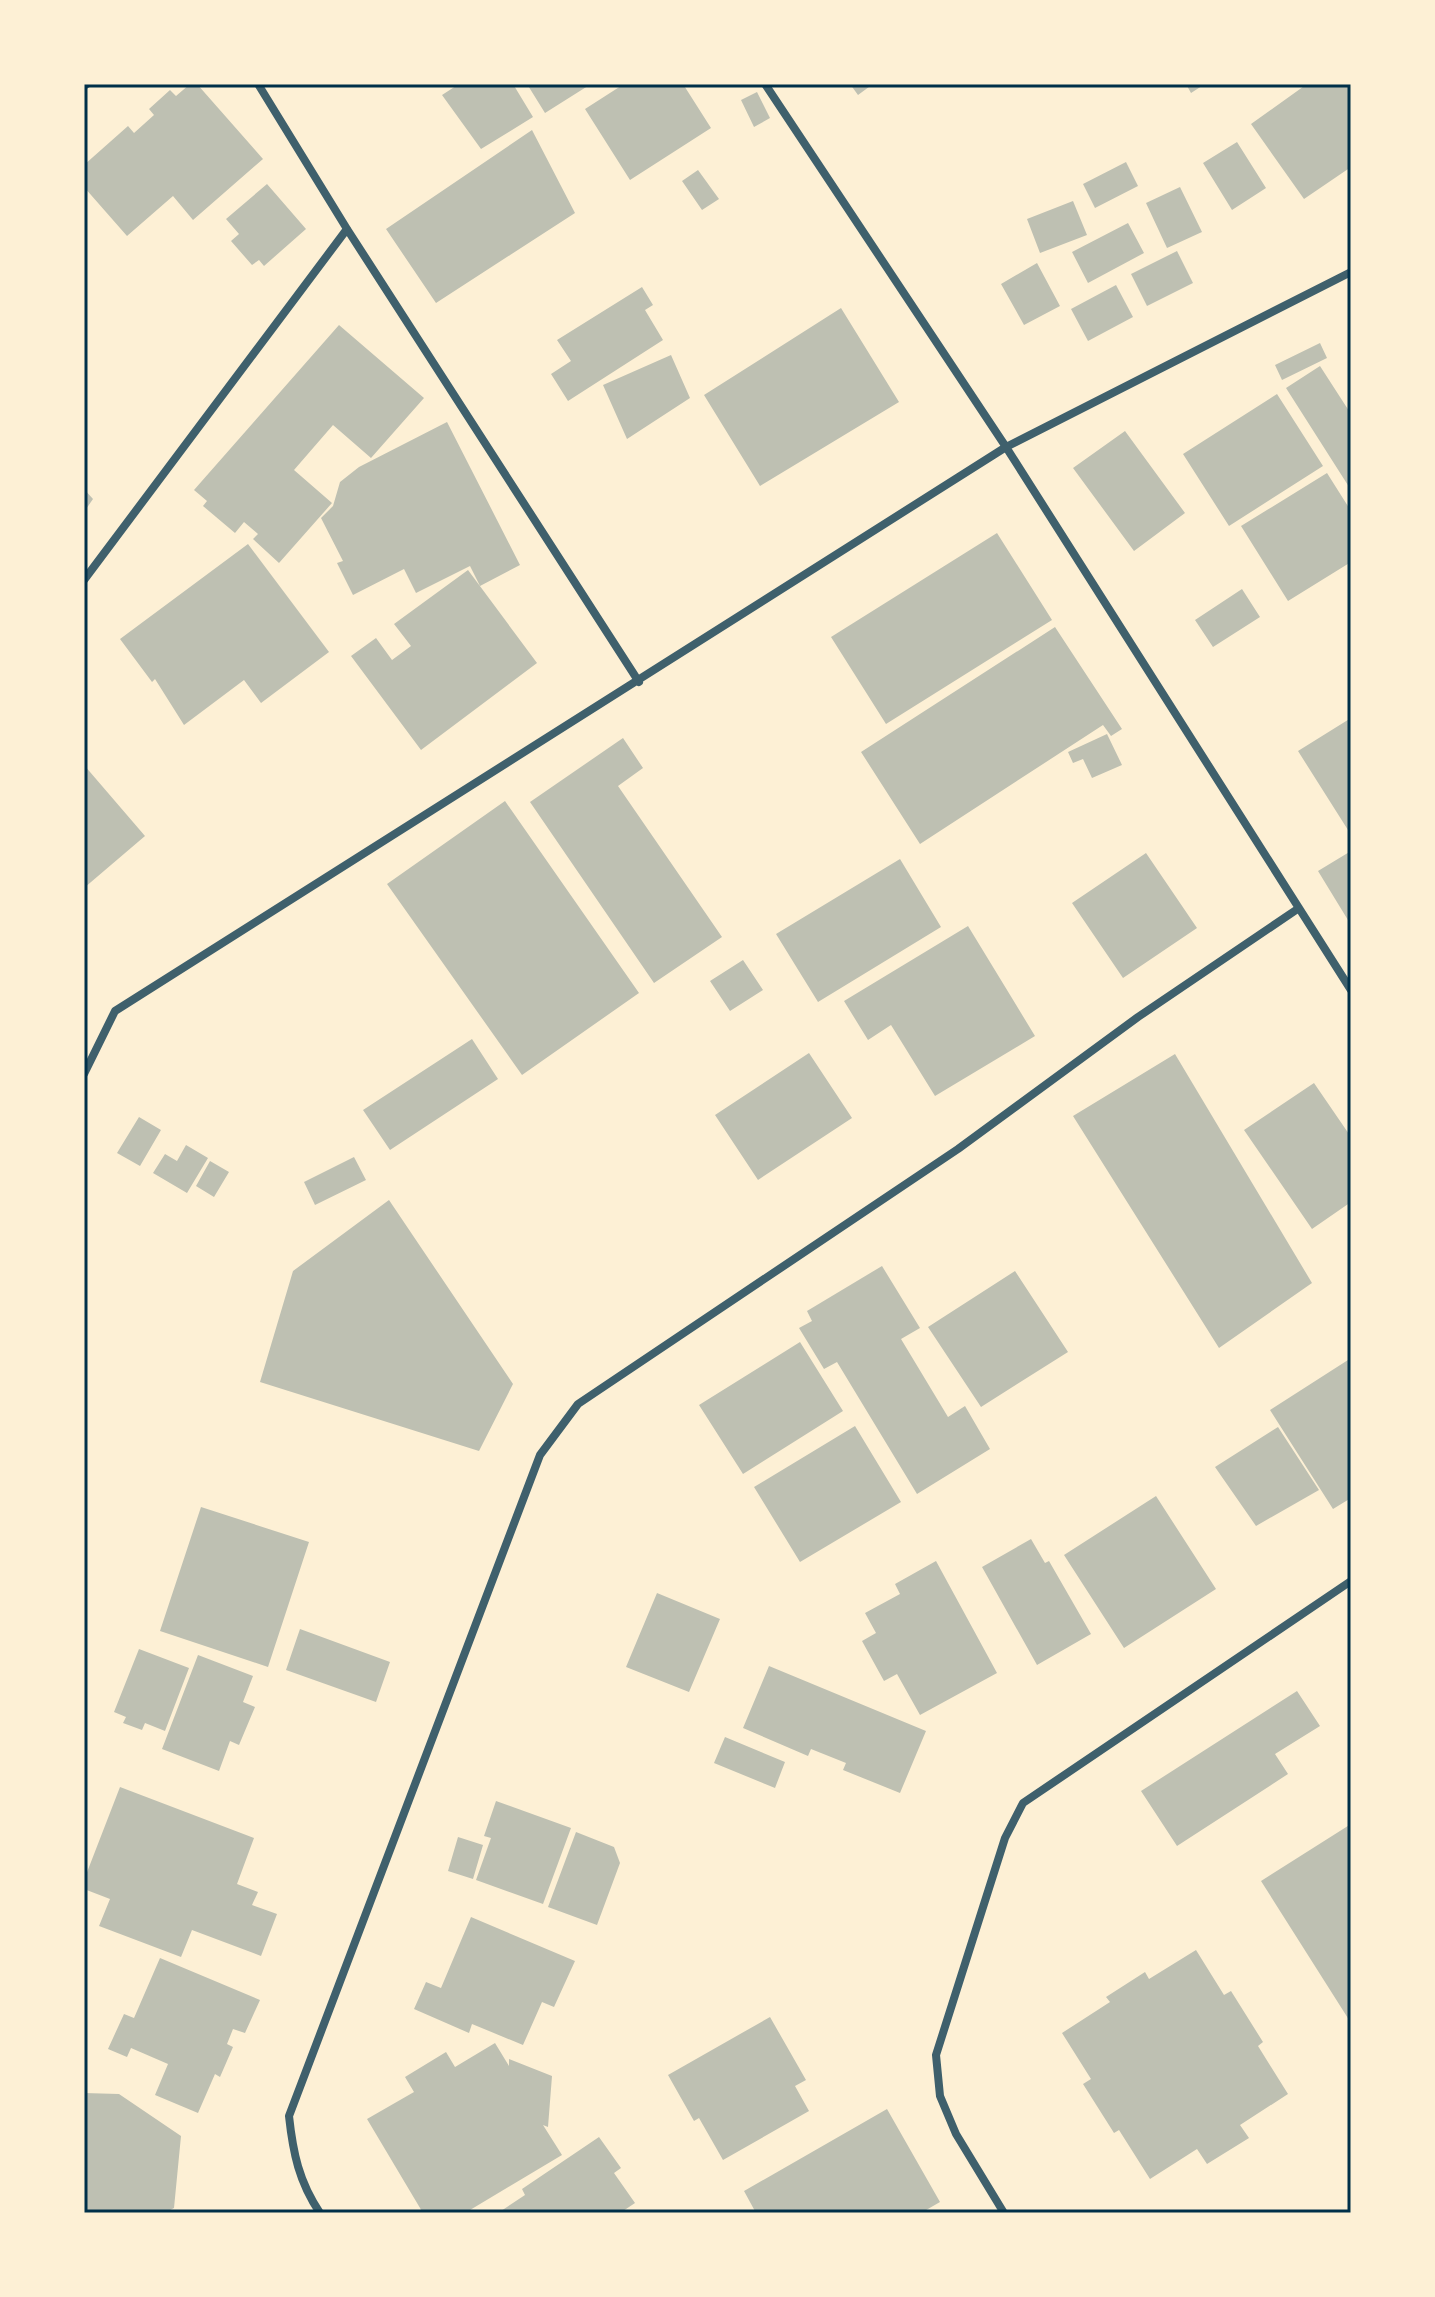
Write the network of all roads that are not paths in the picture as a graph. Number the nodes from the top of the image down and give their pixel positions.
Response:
1 (258, 84) edge
2 (765, 84) edge
3 (347, 229) junction
4 (1351, 272) edge
5 (1006, 447) junction
6 (84, 580) edge
7 (639, 682) junction
8 (1299, 908) junction
9 (1351, 990) edge
10 (84, 1074) edge
11 (1351, 1581) edge
12 (320, 2213) edge
13 (1004, 2213) edge

1 - 3 street
2 - 5 street
3 - 6 street
3 - 7 street
4 - 5 street
5 - 7 street
5 - 8 street
7 - 10 street
8 - 9 street
8 - 12 street
11 - 13 street

